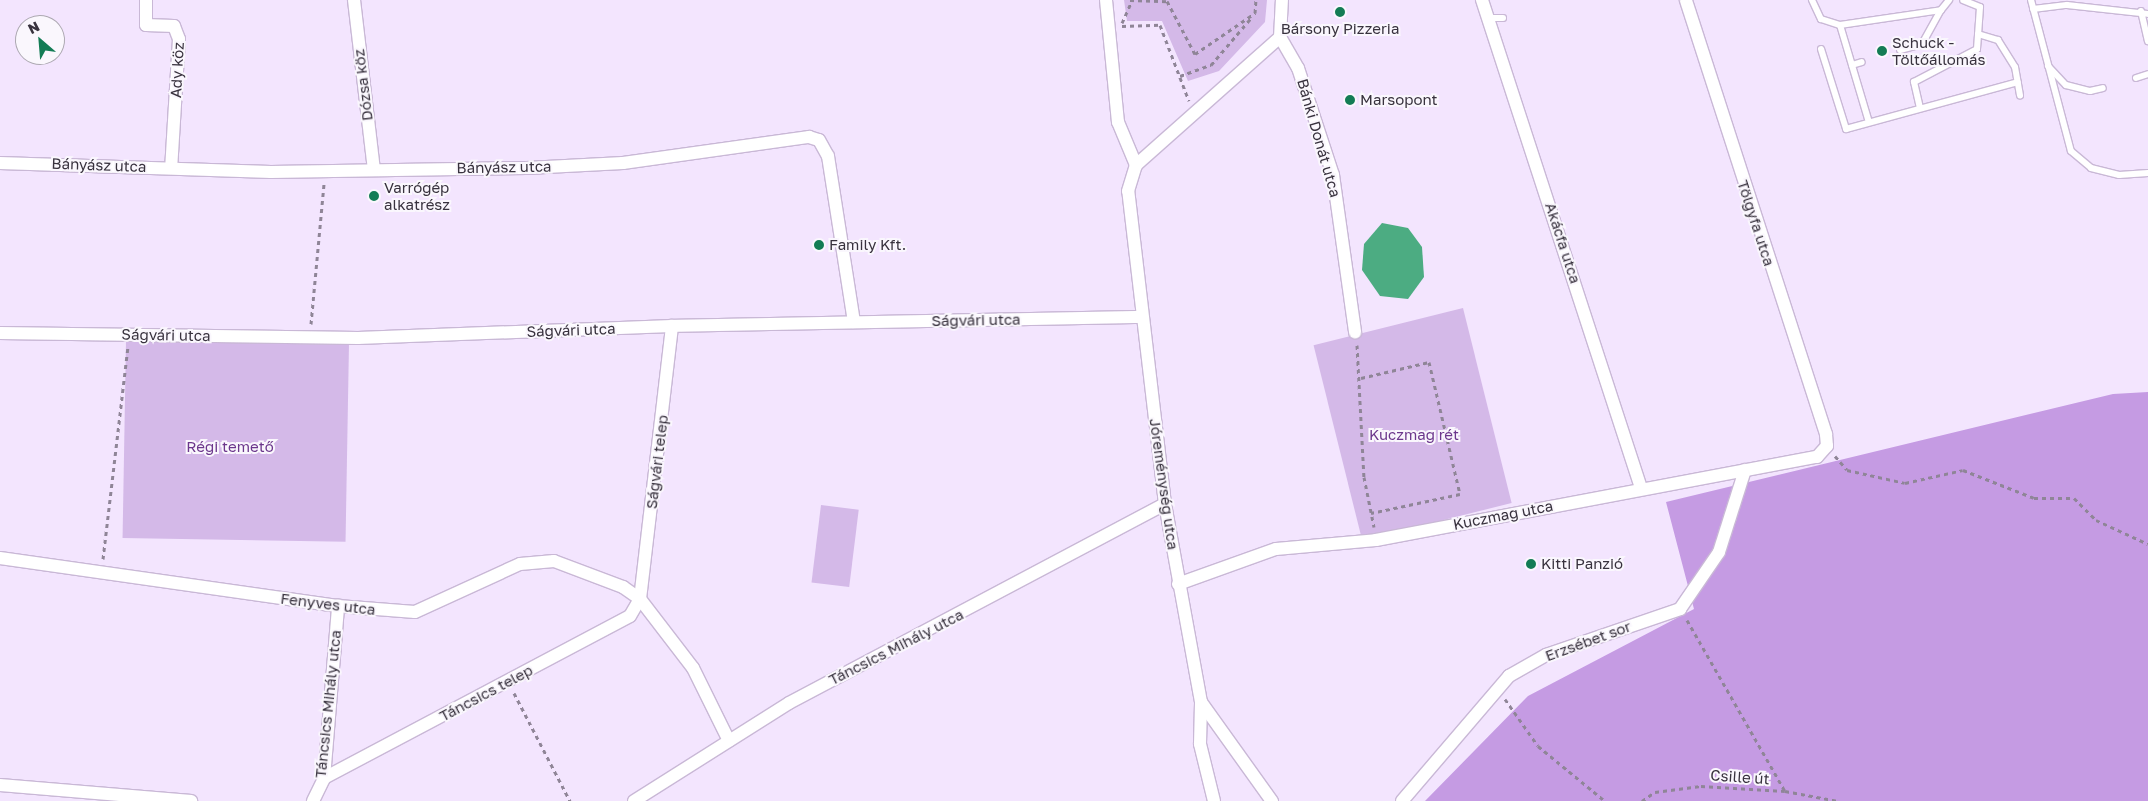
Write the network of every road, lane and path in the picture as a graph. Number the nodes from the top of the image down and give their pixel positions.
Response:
1 (146, 0) edge
2 (354, 0) edge
3 (1106, 0) edge
4 (1256, 0) edge
5 (1282, 0) edge
6 (1482, 0) edge
7 (1686, 0) edge
8 (1812, 0) edge
9 (1949, 0) edge
10 (1963, 0) edge
11 (2031, 0) edge
12 (1130, 2) edge
13 (2033, 9) junction
14 (1942, 10) junction
15 (2141, 11) junction
16 (1255, 14) junction
17 (2148, 14) edge
18 (1490, 18) junction
19 (1503, 18) dead end
20 (1840, 25) junction
21 (1121, 26) junction
22 (1120, 33) dead end
23 (1978, 34) junction
24 (1280, 38) junction
25 (2148, 41) edge
26 (1821, 48) dead end
27 (1900, 50) dead end
28 (1862, 62) dead end
29 (1852, 65) junction
30 (2047, 65) junction
31 (2148, 74) edge
32 (1180, 76) junction
33 (2136, 78) dead end
34 (2018, 82) junction
35 (2103, 88) dead end
36 (2020, 96) dead end
37 (1183, 107) dead end
38 (1920, 108) junction
39 (1869, 122) junction
40 (0, 163) edge
41 (1136, 166) junction
42 (171, 168) junction
43 (374, 169) junction
44 (325, 170) junction
45 (2148, 173) edge
46 (312, 316) dead end
47 (1142, 317) junction
48 (854, 322) junction
49 (672, 326) junction
50 (1355, 332) joint
51 (0, 333) edge
52 (129, 335) junction
53 (1360, 378) junction
54 (1827, 446) junction
55 (1745, 470) junction
56 (1641, 488) junction
57 (1165, 504) junction
58 (1371, 513) junction
59 (1376, 540) junction
60 (2148, 544) edge
61 (0, 558) edge
62 (102, 572) junction
63 (1178, 584) junction
64 (640, 599) junction
65 (338, 606) junction
66 (1680, 609) junction
67 (508, 682) junction
68 (1498, 688) junction
69 (1201, 702) junction
70 (729, 741) junction
71 (324, 778) junction
72 (0, 785) edge
73 (1785, 791) junction
74 (191, 801) edge
75 (313, 801) edge
76 (570, 801) edge
77 (634, 801) edge
78 (1214, 801) edge
79 (1272, 801) edge
80 (1402, 801) edge
81 (1605, 801) edge
82 (1642, 801) edge
83 (1838, 801) edge

1 - 42 street, Ady köz
2 - 43 street, Dózsa köz
3 - 41 street
4 - 16 path
5 - 24 street
6 - 18 street, Akácfa utca
7 - 54 street, Tölgyfa utca
8 - 20 lane
9 - 14 lane
10 - 23 lane
11 - 13 lane
12 - 16 path
12 - 21 path
13 - 15 lane
13 - 30 lane
14 - 20 lane
14 - 27 lane
15 - 17 lane
15 - 25 lane
16 - 32 path
18 - 19 lane
18 - 56 street, Akácfa utca
20 - 29 lane
21 - 22 path
21 - 32 path
23 - 34 lane
23 - 38 lane
24 - 41 street
24 - 50 street, Bánki Donát utca
26 - 39 lane
28 - 29 lane
29 - 39 lane
30 - 35 lane
30 - 45 lane
31 - 33 lane
32 - 37 path
34 - 36 lane
34 - 38 lane
38 - 39 lane
40 - 42 street, Bányász utca
41 - 47 street, Jóreménység utca
42 - 44 street, Bányász utca
43 - 44 street, Bányász utca
43 - 48 street, Bányász utca
44 - 46 path
47 - 48 street, Ságvári utca
47 - 57 street, Jóreménység utca
48 - 49 street, Ságvári utca
49 - 52 street, Ságvári utca
49 - 64 street, Ságvári telep
50 - 53 path
51 - 52 street, Ságvári utca
52 - 62 path
53 - 58 path
53 - 58 path
54 - 55 street, Kuczmag utca
54 - 60 path
55 - 56 street, Kuczmag utca
55 - 66 street
56 - 59 street, Kuczmag utca
57 - 63 street, Jóreménység utca
57 - 70 street, Táncsics Mihály utca
58 - 59 path
59 - 63 street, Kuczmag utca
61 - 62 street, Fenyves utca
62 - 65 street, Fenyves utca
63 - 69 street, Jóreménység utca
64 - 65 street, Fenyves utca
64 - 67 street, Táncsics telep
64 - 70 street
65 - 71 street, Táncsics Mihály utca
66 - 68 street, Erzsébet sor
66 - 73 path
67 - 71 street, Táncsics telep
67 - 76 path
68 - 80 street, Erzsébet sor
68 - 81 path
69 - 78 street, Jóreménység utca
69 - 79 street
70 - 77 street, Táncsics Mihály utca
71 - 75 street, Táncsics Mihály utca
72 - 74 street
73 - 82 path, Csille út
73 - 83 path, Csille út

